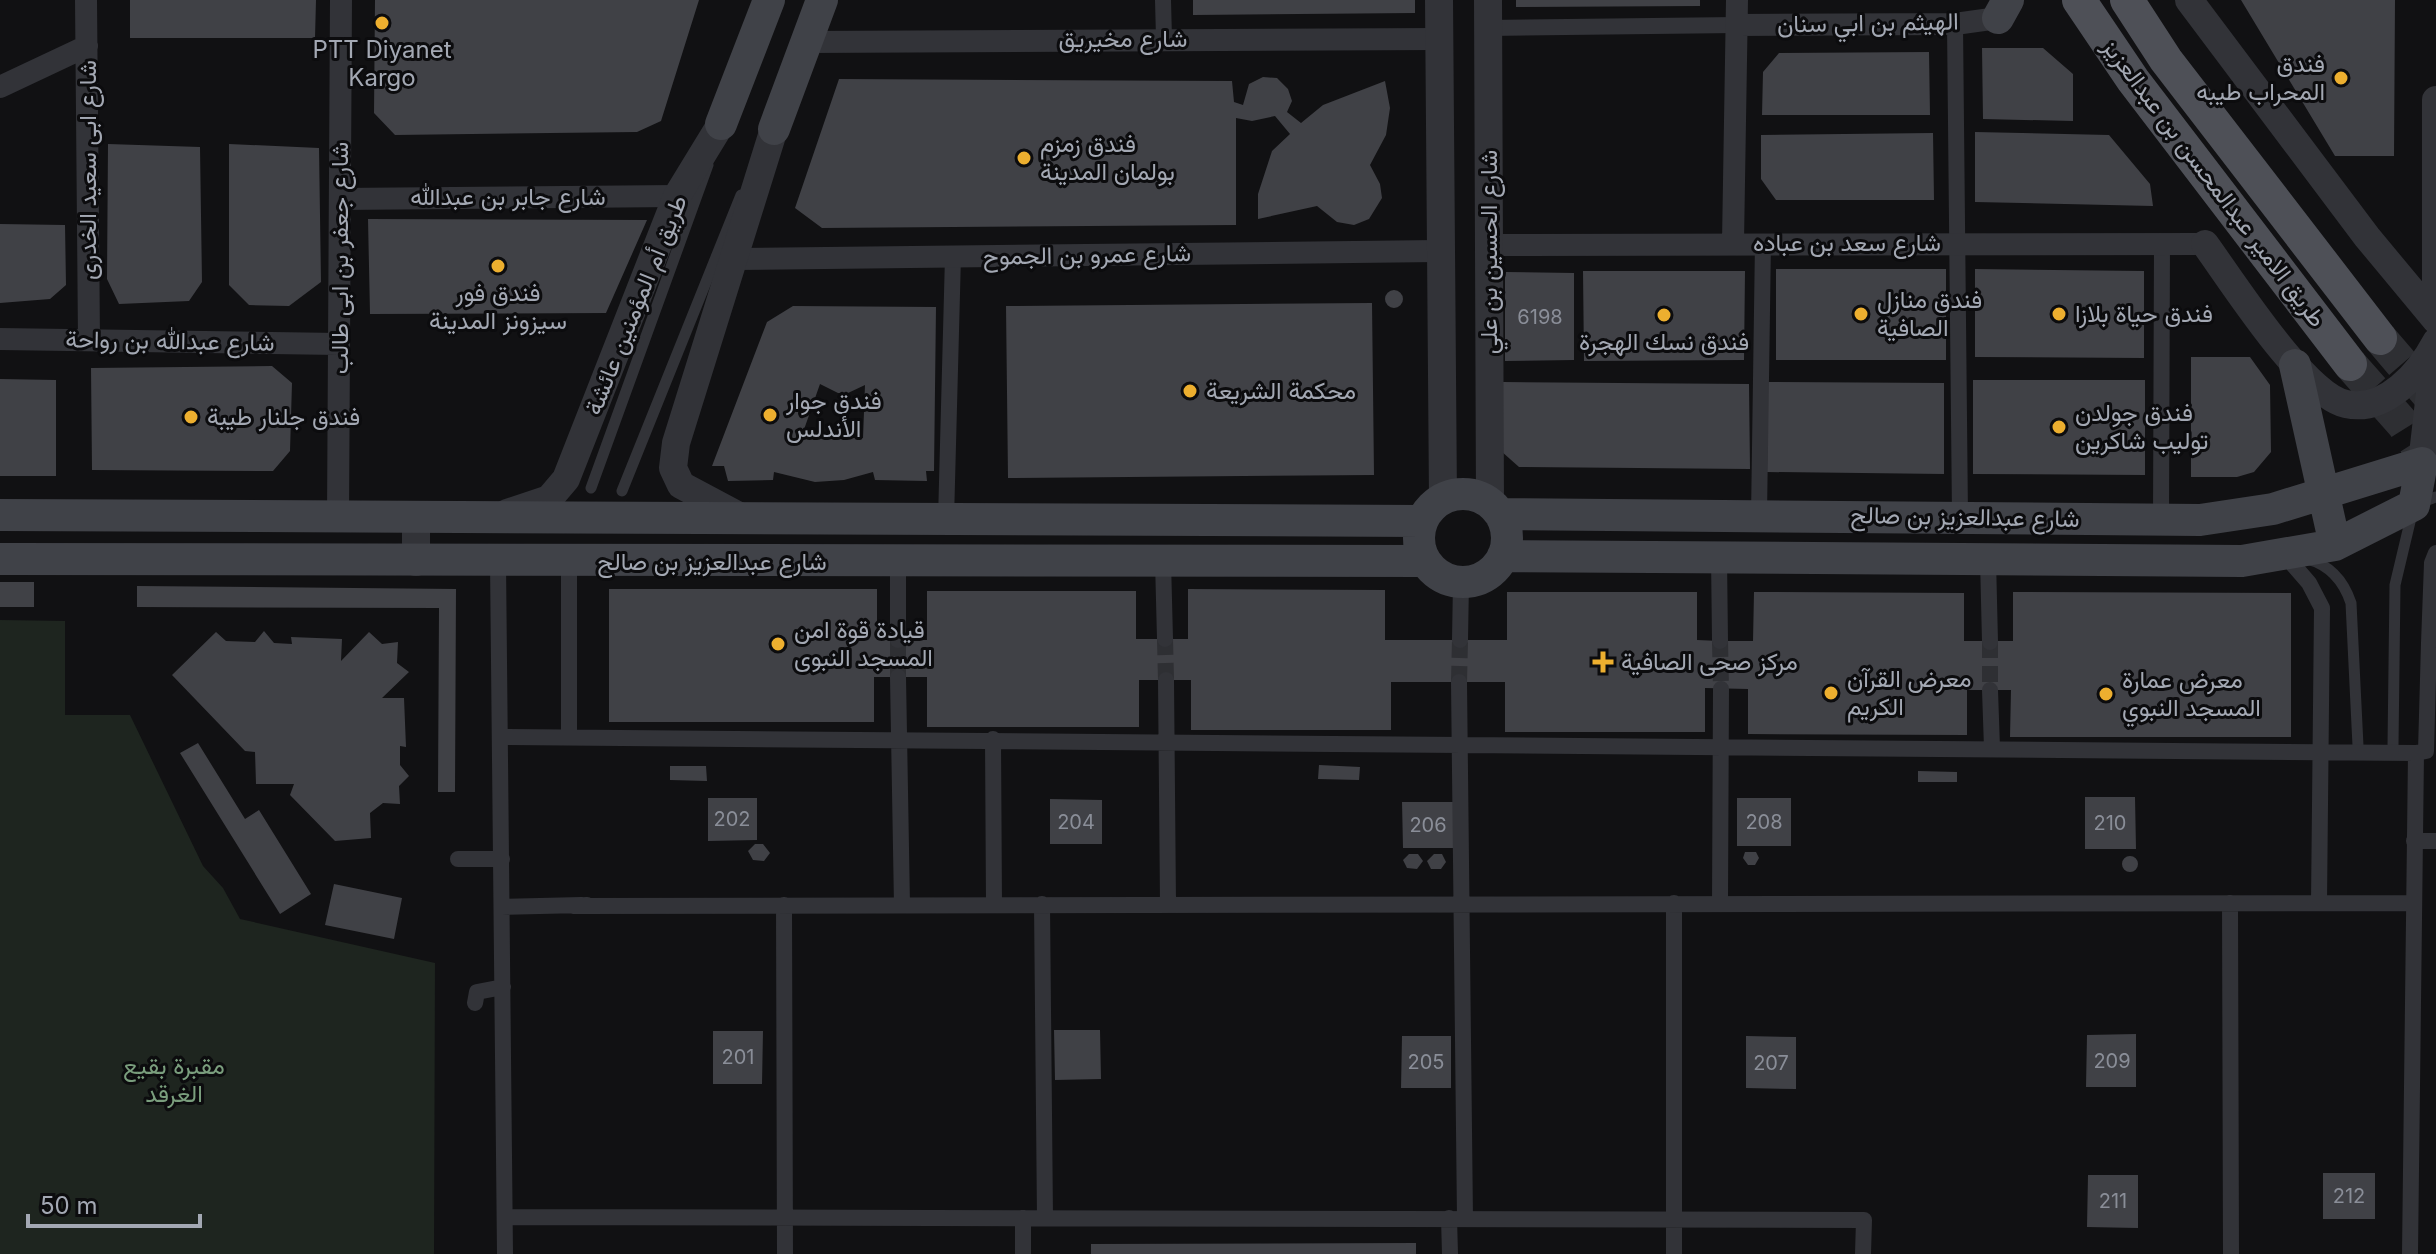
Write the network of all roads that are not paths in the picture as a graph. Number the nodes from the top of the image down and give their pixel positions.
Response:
1 (86, 0) edge
2 (341, 0) edge
3 (769, 0) edge
4 (822, 0) edge
5 (1163, 0) edge
6 (1439, 0) edge
7 (1737, 0) edge
8 (2079, 0) edge
9 (2127, 0) edge
10 (2189, 0) edge
11 (2003, 9) edge
12 (1488, 14) edge
13 (1955, 24) junction
14 (1737, 25) junction
15 (1164, 38) junction
16 (1439, 39) junction
17 (807, 42) junction
18 (87, 46) junction
19 (0, 87) edge
20 (2436, 100) edge
21 (721, 124) junction
22 (774, 129) junction
23 (677, 196) junction
24 (340, 199) junction
25 (1733, 242) junction
26 (1763, 242) junction
27 (1959, 243) junction
28 (2162, 244) junction
29 (2205, 244) joint
30 (1488, 245) junction
31 (1438, 251) junction
32 (953, 256) junction
33 (735, 259) junction
34 (2436, 317) edge
35 (2380, 338) tunnel mouth
36 (0, 339) edge
37 (89, 340) junction
38 (2436, 342) edge
39 (339, 344) junction
40 (2350, 364) tunnel mouth
41 (2295, 365) junction
42 (2429, 460) edge
43 (591, 488) dead end
44 (622, 491) dead end
45 (2324, 494) junction
46 (2425, 501) edge
47 (1495, 509) junction
48 (1432, 510) junction
49 (0, 515) edge
50 (1759, 516) junction
51 (218, 517) junction
52 (338, 517) junction
53 (416, 517) junction
54 (1960, 517) junction
55 (480, 518) junction
56 (745, 519) junction
57 (2161, 519) junction
58 (946, 520) junction
59 (2335, 545) junction
60 (2283, 553) junction
61 (1503, 556) junction
62 (1719, 557) junction
63 (2434, 558) edge
64 (0, 559) edge
65 (1988, 559) junction
66 (218, 560) junction
67 (1163, 561) junction
68 (1425, 561) junction
69 (416, 562) junction
70 (498, 562) junction
71 (898, 562) junction
72 (569, 563) junction
73 (1461, 582) junction
74 (2344, 583) junction
75 (1165, 639) tunnel mouth
76 (898, 640) tunnel mouth
77 (1460, 640) tunnel mouth
78 (2432, 640) edge
79 (1720, 641) tunnel mouth
80 (1990, 642) tunnel mouth
81 (2432, 668) edge
82 (898, 677) tunnel mouth
83 (1166, 680) tunnel mouth
84 (1459, 682) tunnel mouth
85 (1721, 689) tunnel mouth
86 (1990, 690) tunnel mouth
87 (569, 736) junction
88 (500, 737) junction
89 (898, 739) junction
90 (993, 739) junction
91 (1167, 741) junction
92 (1459, 743) junction
93 (1721, 746) junction
94 (2358, 746) dead end
95 (2393, 746) dead end
96 (1992, 748) junction
97 (2320, 751) junction
98 (2416, 753) junction
99 (2414, 841) junction
100 (2436, 841) edge
101 (458, 859) dead end
102 (502, 859) junction
103 (1461, 903) junction
104 (1674, 903) junction
105 (1720, 903) junction
106 (2230, 903) junction
107 (2319, 903) junction
108 (2413, 903) junction
109 (1042, 904) junction
110 (1168, 904) junction
111 (784, 905) junction
112 (902, 905) junction
113 (994, 905) junction
114 (502, 907) junction
115 (503, 987) junction
116 (475, 1003) dead end
117 (505, 1217) junction
118 (784, 1217) junction
119 (1023, 1218) junction
120 (1045, 1218) junction
121 (1457, 1219) junction
122 (1674, 1220) junction
123 (505, 1254) edge
124 (785, 1254) edge
125 (1023, 1254) edge
126 (1450, 1254) edge
127 (1674, 1254) edge
128 (1863, 1254) edge
129 (2231, 1254) edge
130 (2410, 1254) edge

1 - 18 street, شارع ابى سعيد الخدرى
2 - 24 street, شارع جعفر بن ابى طالب
3 - 21 main road, طريق أم المؤمنين عائشة
4 - 17 main road
5 - 15 street
6 - 16 street, شارع الحسين بن علي
7 - 14 street
8 - 40 main road, طريق الامير عبدالمحسن بن عبدالعزيز
9 - 35 main road, طريق الامير عبدالمحسن بن عبدالعزيز
10 - 34 street
11 - 13 street, الهيثم بن ابي سنان
12 - 14 street
12 - 30 street, شارع الحسين بن علي
13 - 14 street, الهيثم بن ابي سنان
13 - 27 street
14 - 25 street
15 - 16 street, شارع مخيريق
15 - 17 street, شارع مخيريق
16 - 31 street, شارع الحسين بن علي
17 - 22 main road
18 - 19 street
18 - 37 street, شارع ابى سعيد الخدرى
20 - 34 street
21 - 23 street, طريق أم المؤمنين عائشة
21 - 43 lane
22 - 33 street
22 - 44 lane
23 - 24 street, شارع جابر بن عبدالله
23 - 55 street, طريق أم المؤمنين عائشة
24 - 39 street, شارع جعفر بن ابى طالب
25 - 26 street, شارع سعد بن عباده
25 - 30 street, شارع سعد بن عباده
26 - 27 street, شارع سعد بن عباده
26 - 50 street
27 - 28 street, شارع سعد بن عباده
27 - 54 street
28 - 29 street, شارع سعد بن عباده
28 - 57 street
29 - 41 street
30 - 47 street, شارع الحسين بن علي
31 - 32 street, شارع عمرو بن الجموح
31 - 48 street, شارع الحسين بن علي
32 - 33 street, شارع عمرو بن الجموح
32 - 58 street
33 - 56 street
36 - 37 street, شارع عبدالله بن رواحة
37 - 39 street, شارع عبدالله بن رواحة
38 - 41 street
38 - 42 street
39 - 52 street, شارع جعفر بن ابى طالب
41 - 45 main road
42 - 45 main road, شارع عبدالعزيز بن صالح
42 - 46 main road
45 - 57 main road, شارع عبدالعزيز بن صالح
45 - 59 main road
46 - 59 main road, شارع عبدالعزيز بن صالح
46 - 95 lane
47 - 48 main road, شارع عبدالعزيز بن صالح
47 - 50 main road, شارع عبدالعزيز بن صالح
47 - 61 main road
48 - 58 main road, شارع عبدالعزيز بن صالح
48 - 68 main road
49 - 51 main road, شارع عبدالعزيز بن صالح
50 - 54 main road, شارع عبدالعزيز بن صالح
51 - 52 main road, شارع عبدالعزيز بن صالح
51 - 66 street
52 - 53 main road, شارع عبدالعزيز بن صالح
53 - 55 main road, شارع عبدالعزيز بن صالح
53 - 69 street
54 - 57 main road, شارع عبدالعزيز بن صالح
55 - 56 main road, شارع عبدالعزيز بن صالح
56 - 58 main road, شارع عبدالعزيز بن صالح
59 - 60 main road, شارع عبدالعزيز بن صالح
59 - 74 lane
60 - 65 main road, شارع عبدالعزيز بن صالح
60 - 74 lane
60 - 97 street
61 - 62 main road, شارع عبدالعزيز بن صالح
61 - 73 main road
62 - 65 main road, شارع عبدالعزيز بن صالح
62 - 79 street
63 - 78 street
64 - 66 main road, شارع عبدالعزيز بن صالح
65 - 80 street
66 - 69 main road, شارع عبدالعزيز بن صالح
67 - 68 main road, شارع عبدالعزيز بن صالح
67 - 71 main road, شارع عبدالعزيز بن صالح
67 - 75 street
68 - 73 main road
69 - 70 main road, شارع عبدالعزيز بن صالح
70 - 72 main road, شارع عبدالعزيز بن صالح
70 - 88 street
71 - 72 main road, شارع عبدالعزيز بن صالح
71 - 76 street
72 - 87 street
73 - 77 street
74 - 94 lane
78 - 81 street
81 - 98 street
82 - 89 street
83 - 91 street
84 - 92 street
85 - 93 street
86 - 96 street
87 - 88 street
87 - 89 street
88 - 102 street
89 - 90 street
89 - 112 street
90 - 91 street
90 - 113 street
91 - 92 street
91 - 110 street
92 - 93 street
92 - 103 street
93 - 96 street
93 - 105 street
96 - 97 street
97 - 98 street
97 - 107 street
98 - 99 street
99 - 100 street
99 - 108 street
101 - 102 street
102 - 114 street
103 - 104 street
103 - 110 street
103 - 121 street
104 - 105 street
104 - 122 street
105 - 106 street
106 - 107 street
106 - 129 street
107 - 108 street
108 - 130 street
109 - 110 street
109 - 113 street
109 - 120 street
111 - 112 street
111 - 114 street
111 - 118 street
112 - 113 street
114 - 115 street
115 - 116 street
115 - 117 street
117 - 118 street
117 - 123 street
118 - 119 street
118 - 124 street
119 - 120 street
119 - 125 street
120 - 121 street
121 - 122 street
121 - 126 street
122 - 127 street
122 - 128 street

